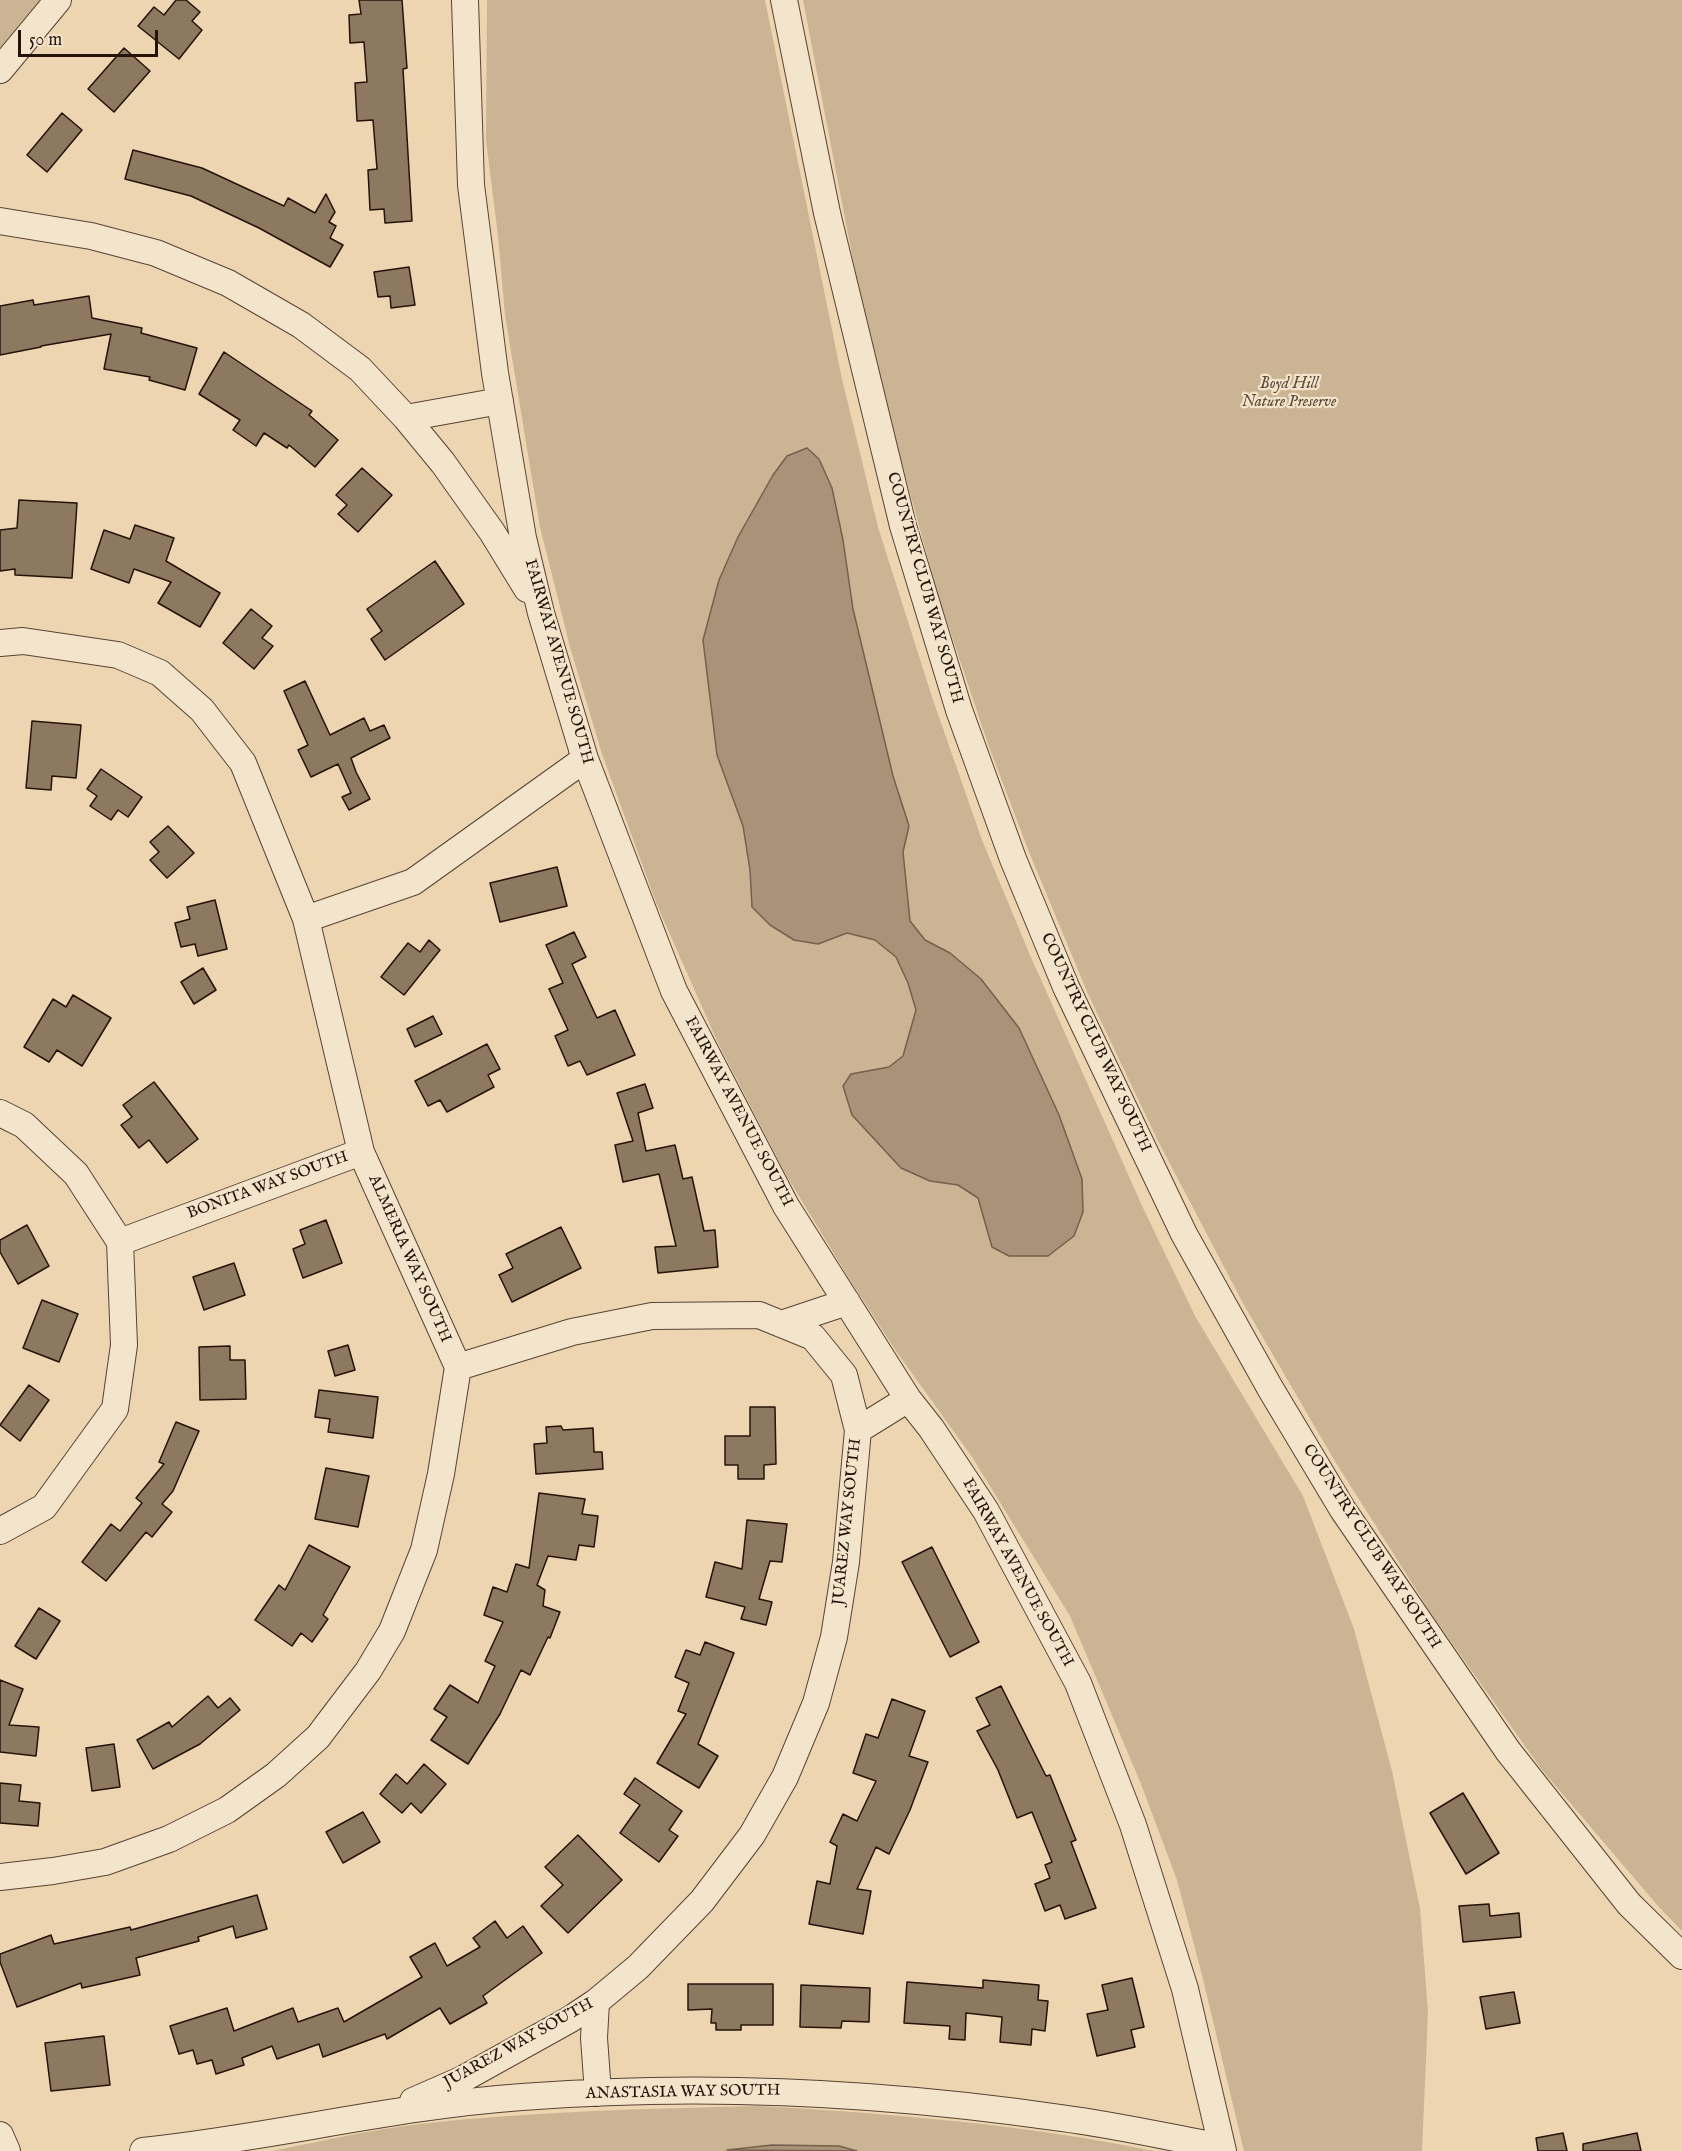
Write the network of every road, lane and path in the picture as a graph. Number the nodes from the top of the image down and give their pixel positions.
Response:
1 (58, 0) edge
2 (465, 0) edge
3 (784, 0) edge
4 (0, 70) edge
5 (0, 221) edge
6 (500, 401) junction
7 (406, 418) junction
8 (541, 613) junction
9 (0, 643) edge
10 (585, 759) junction
11 (306, 919) junction
12 (0, 1113) edge
13 (361, 1152) junction
14 (120, 1242) junction
15 (847, 1302) junction
16 (781, 1324) junction
17 (458, 1367) junction
18 (908, 1399) junction
19 (858, 1430) junction
20 (0, 1532) edge
21 (0, 1877) edge
22 (1682, 1956) edge
23 (596, 2002) junction
24 (598, 2093) junction
25 (384, 2113) junction
26 (0, 2134) edge
27 (1223, 2149) edge
28 (7, 2151) edge
29 (143, 2151) edge

1 - 4 street
2 - 6 street, FAIRWAY AVENUE SOUTH
3 - 22 street, COUNTRY CLUB WAY SOUTH
5 - 7 street
6 - 7 street
6 - 8 street, FAIRWAY AVENUE SOUTH
7 - 8 street
8 - 10 street, FAIRWAY AVENUE SOUTH
9 - 11 street, BONITA WAY SOUTH
10 - 11 street
10 - 15 street, FAIRWAY AVENUE SOUTH
11 - 13 street, BONITA WAY SOUTH
12 - 14 street
13 - 14 street, BONITA WAY SOUTH
13 - 17 street, ALMERIA WAY SOUTH
14 - 20 street
15 - 16 street
15 - 18 street, FAIRWAY AVENUE SOUTH
16 - 17 street
16 - 19 street
17 - 21 street
18 - 19 street, JUAREZ WAY SOUTH
18 - 27 street, FAIRWAY AVENUE SOUTH
19 - 23 street, JUAREZ WAY SOUTH
23 - 24 street
23 - 25 street, JUAREZ WAY SOUTH
24 - 25 street, ANASTASIA WAY SOUTH
24 - 27 street, ANASTASIA WAY SOUTH
25 - 29 street, ANASTASIA WAY SOUTH
26 - 28 street

